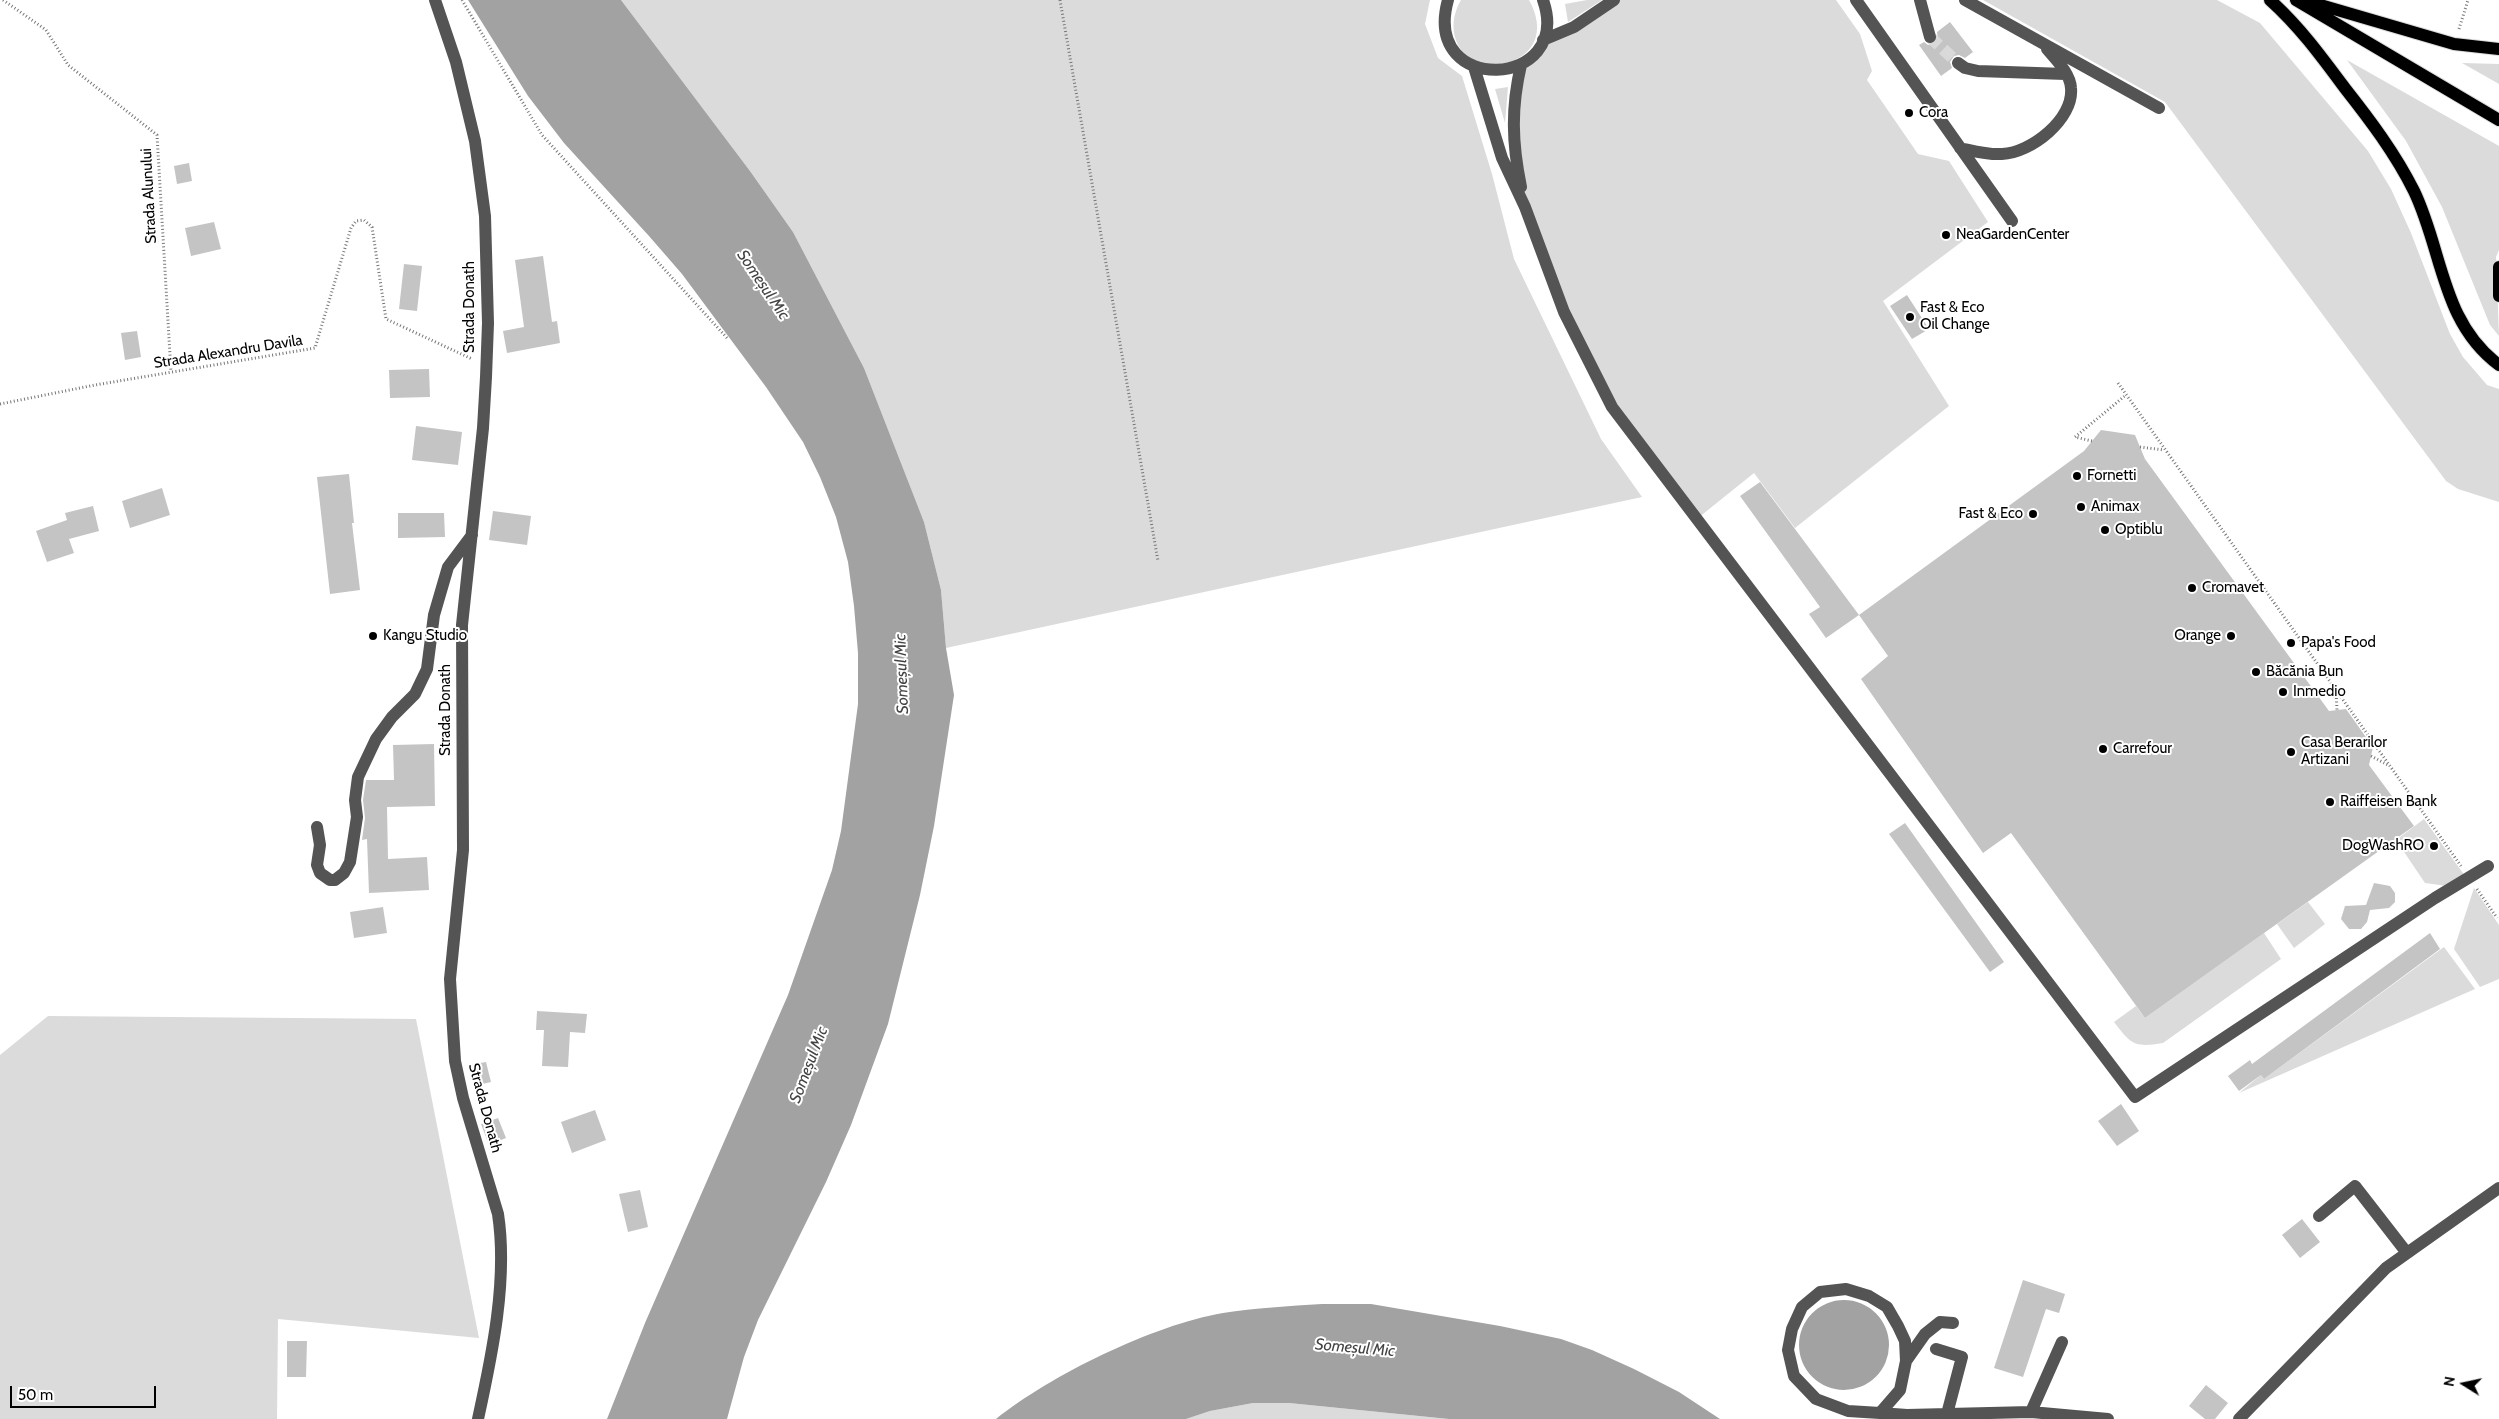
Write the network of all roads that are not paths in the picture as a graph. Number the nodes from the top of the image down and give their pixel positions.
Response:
1 (435, 0) edge
2 (1448, 0) edge
3 (1543, 0) edge
4 (1614, 0) edge
5 (1856, 0) edge
6 (1920, 0) edge
7 (1965, 0) edge
8 (2270, 0) edge
9 (2296, 0) edge
10 (2303, 0) edge
11 (1930, 37) tunnel mouth
12 (1543, 40) junction
13 (2039, 41) junction
14 (2499, 49) edge
15 (1958, 63) tunnel mouth
16 (1522, 65) junction
17 (1474, 66) junction
18 (2065, 74) junction
19 (2159, 108) dead end
20 (2499, 120) edge
21 (1960, 148) junction
22 (1525, 207) junction
23 (2012, 221) dead end
24 (2499, 267) edge
25 (2499, 296) edge
26 (2499, 365) edge
27 (472, 535) junction
28 (317, 827) dead end
29 (2488, 866) dead end
30 (2499, 1188) edge
31 (2318, 1216) dead end
32 (2407, 1253) junction
33 (1954, 1323) dead end
34 (2062, 1342) dead end
35 (1936, 1349) dead end
36 (1906, 1362) junction
37 (2031, 1412) junction
38 (1880, 1413) junction
39 (1947, 1414) junction
40 (478, 1419) edge
41 (2108, 1419) edge
42 (2239, 1419) edge

1 - 27 street, Strada Donath
2 - 17 street
3 - 12 street
4 - 12 street
5 - 21 street
6 - 11 street
7 - 13 street
8 - 26 main road
9 - 20 main road
10 - 14 main road
12 - 16 street
13 - 18 street
13 - 19 street
15 - 18 street
16 - 17 street
16 - 22 street
17 - 22 street
18 - 21 street
21 - 23 street
22 - 29 street
24 - 25 main road
27 - 28 street
27 - 40 street, Strada Donath
30 - 32 street
31 - 32 street
32 - 42 street
33 - 36 street
34 - 37 street
35 - 39 street
36 - 38 street
36 - 38 street
37 - 39 street
37 - 41 street
38 - 39 street

